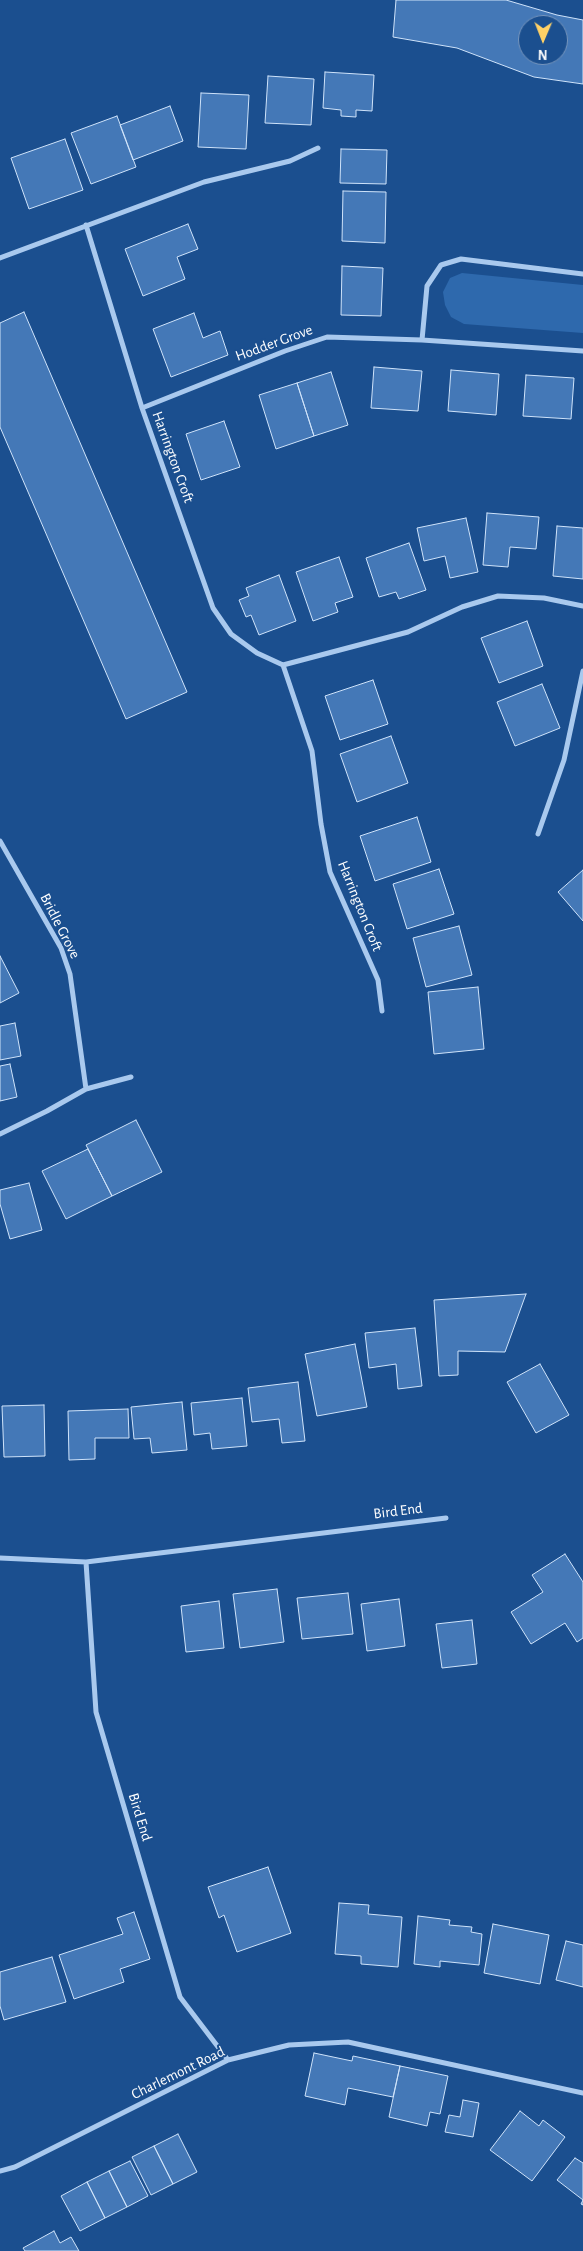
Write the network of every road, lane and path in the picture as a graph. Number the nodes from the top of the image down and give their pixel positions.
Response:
1 (318, 148) dead end
2 (86, 225) junction
3 (0, 258) edge
4 (583, 274) edge
5 (422, 340) junction
6 (583, 351) edge
7 (142, 408) junction
8 (583, 606) edge
9 (283, 665) junction
10 (583, 671) edge
11 (538, 834) dead end
12 (0, 841) edge
13 (382, 1011) dead end
14 (131, 1078) dead end
15 (86, 1089) junction
16 (0, 1134) edge
17 (446, 1518) dead end
18 (0, 1558) edge
19 (86, 1562) junction
20 (228, 2060) junction
21 (583, 2093) edge
22 (0, 2171) edge

1 - 2 street
2 - 3 street
2 - 7 street, Harrington Croft
4 - 5 street
5 - 6 street, Hodder Grove
5 - 7 street, Hodder Grove
7 - 9 street, Harrington Croft
8 - 9 street
9 - 13 street, Harrington Croft
10 - 11 street
12 - 15 street, Bridle Grove
14 - 15 street
15 - 16 street
17 - 19 street, Bird End
18 - 19 street, Bird End
19 - 20 street, Bird End
20 - 21 street, Charlemont Road
20 - 22 street, Charlemont Road

